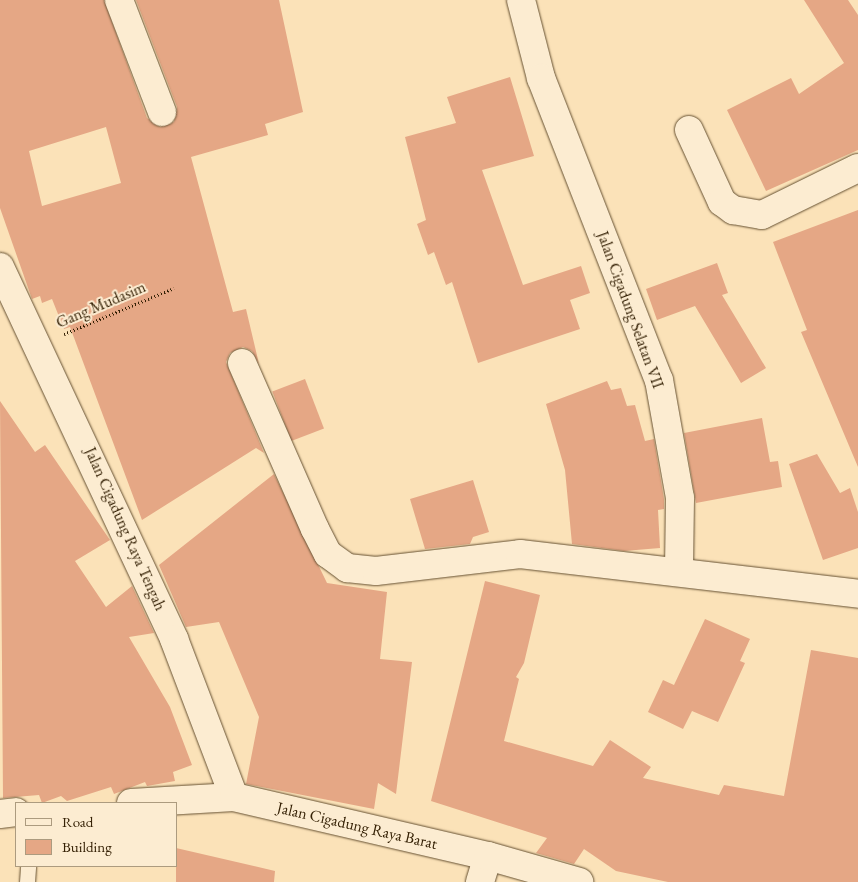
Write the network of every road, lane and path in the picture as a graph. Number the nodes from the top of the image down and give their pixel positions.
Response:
1 (119, 0) edge
2 (521, 0) edge
3 (162, 112) dead end
4 (689, 130) dead end
5 (858, 168) edge
6 (0, 267) edge
7 (174, 288) dead end
8 (38, 345) junction
9 (242, 363) dead end
10 (679, 571) junction
11 (858, 594) edge
12 (234, 797) junction
13 (148, 802) edge
14 (15, 812) edge
15 (0, 814) edge
16 (488, 856) junction
17 (28, 867) edge
18 (27, 882) edge
19 (480, 882) edge
20 (579, 882) edge

1 - 3 street
2 - 10 street, Jalan Cigadung Selatan VII
4 - 5 street
6 - 8 street, Jalan Cigadung Raya Tengah
7 - 8 path, Gang Mudasim
8 - 12 street, Jalan Cigadung Raya Tengah
9 - 10 street
10 - 11 street
12 - 13 street, Jalan Cigadung Raya Barat
12 - 16 street, Jalan Cigadung Raya Barat
14 - 15 street
16 - 19 street
16 - 20 street, Jalan Cigadung Raya Barat
17 - 18 lane

